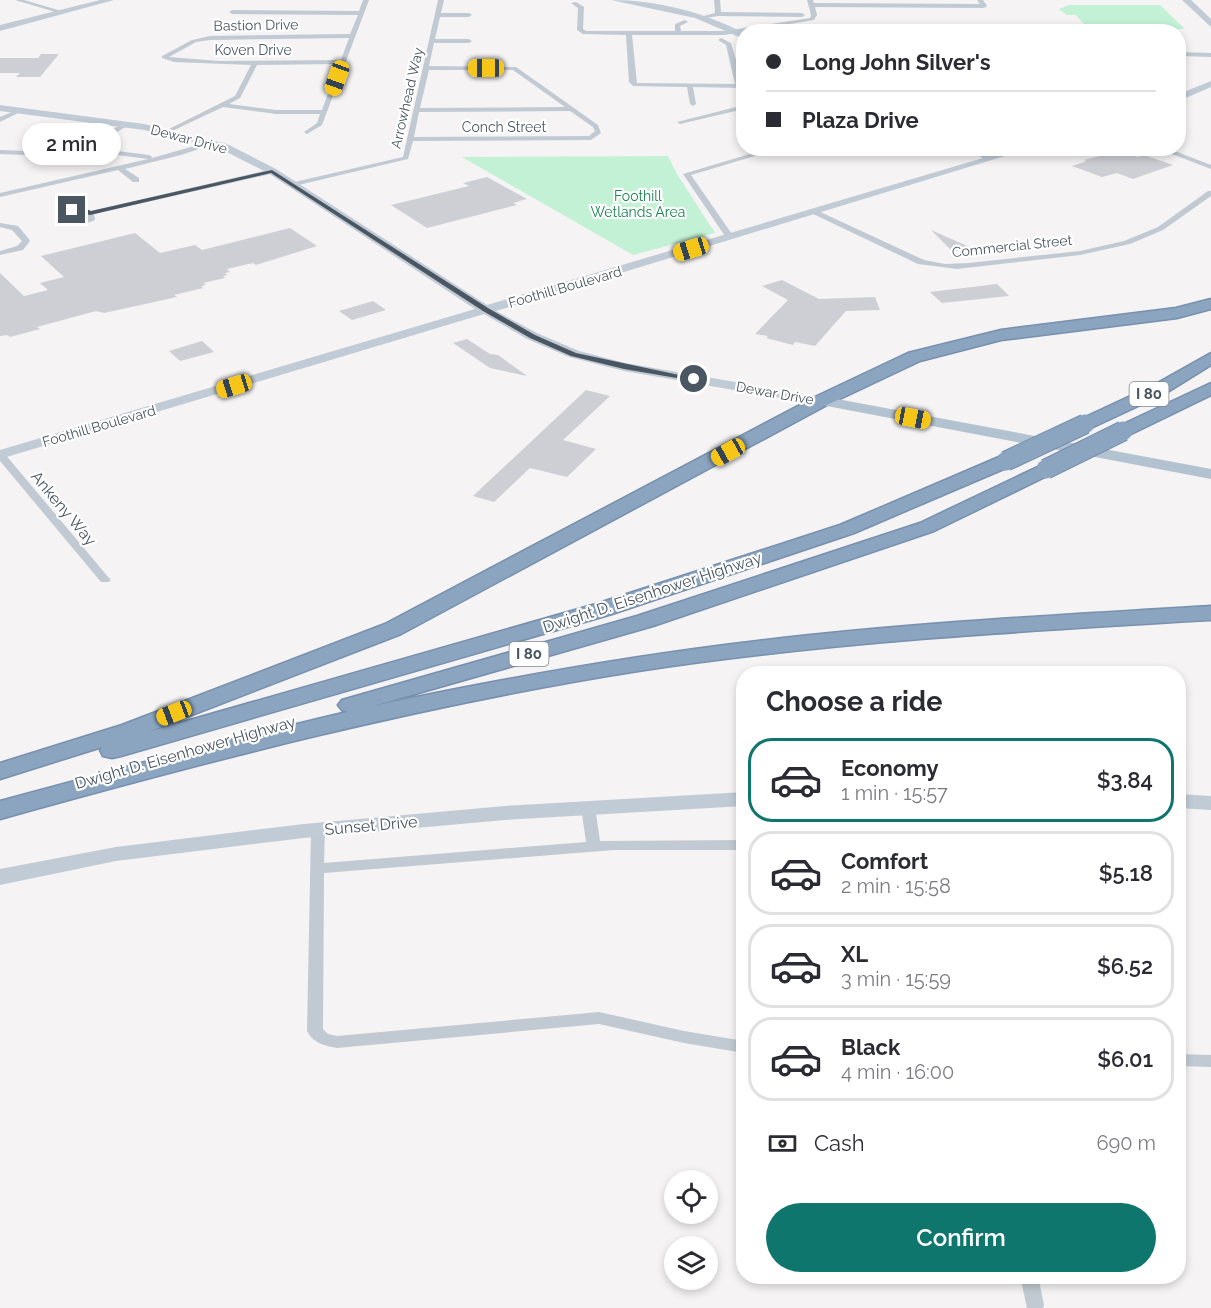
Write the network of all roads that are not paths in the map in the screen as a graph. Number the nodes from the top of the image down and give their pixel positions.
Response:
1 (18, 0) edge
2 (51, 0) edge
3 (110, 0) edge
4 (366, 0) edge
5 (441, 0) edge
6 (620, 0) edge
7 (717, 0) edge
8 (981, 0) edge
9 (1186, 0) edge
10 (811, 2) edge
11 (574, 3) dead end
12 (904, 3) edge
13 (33, 4) junction
14 (62, 12) junction
15 (232, 12) dead end
16 (361, 13) junction
17 (718, 14) junction
18 (438, 15) junction
19 (469, 15) dead end
20 (814, 15) junction
21 (702, 18) junction
22 (1210, 21) edge
23 (685, 22) dead end
24 (789, 24) edge
25 (0, 28) edge
26 (736, 32) edge
27 (629, 34) junction
28 (678, 34) junction
29 (736, 34) edge
30 (353, 36) junction
31 (721, 40) dead end
32 (432, 41) junction
33 (469, 41) dead end
34 (1186, 54) edge
35 (1211, 55) edge
36 (164, 57) joint
37 (256, 62) junction
38 (344, 62) junction
39 (736, 67) edge
40 (426, 68) junction
41 (1211, 84) edge
42 (690, 86) junction
43 (736, 86) edge
44 (1186, 95) edge
45 (693, 104) dead end
46 (223, 105) junction
47 (0, 108) edge
48 (736, 109) edge
49 (417, 110) junction
50 (573, 110) junction
51 (19, 111) junction
52 (325, 112) junction
53 (0, 120) edge
54 (680, 122) dead end
55 (124, 125) junction
56 (168, 131) junction
57 (307, 132) dead end
58 (42, 137) dead end
59 (410, 139) junction
60 (212, 143) junction
61 (0, 152) edge
62 (751, 156) edge
63 (988, 156) edge
64 (1000, 156) edge
65 (1181, 156) edge
66 (993, 158) junction
67 (154, 159) junction
68 (1211, 167) edge
69 (118, 168) junction
70 (272, 171) junction
71 (136, 180) dead end
72 (293, 185) junction
73 (1211, 193) edge
74 (0, 195) edge
75 (90, 213) dead end
76 (813, 213) junction
77 (0, 225) edge
78 (730, 237) junction
79 (0, 253) edge
80 (1211, 304) edge
81 (486, 310) junction
82 (1211, 358) edge
83 (1211, 388) edge
84 (821, 401) junction
85 (0, 455) edge
86 (1211, 474) edge
87 (105, 580) dead end
88 (1211, 613) edge
89 (0, 771) edge
90 (0, 783) edge
91 (736, 799) edge
92 (1186, 801) edge
93 (1211, 803) edge
94 (588, 807) junction
95 (0, 808) edge
96 (318, 830) junction
97 (736, 845) edge
98 (594, 847) junction
99 (317, 869) junction
100 (0, 877) edge
101 (736, 1046) edge
102 (1186, 1060) edge
103 (1211, 1061) edge
104 (1031, 1284) edge
105 (1035, 1305) dead end

1 - 13 street
2 - 13 street
3 - 14 street
4 - 16 street
5 - 18 street, Arrowhead Way
6 - 21 street
7 - 17 street
8 - 12 street
9 - 22 street
10 - 12 street
10 - 20 street
11 - 27 street
13 - 14 street
14 - 25 street
15 - 16 street
16 - 30 street
17 - 20 street
17 - 21 street
18 - 19 street
18 - 32 street, Arrowhead Way
20 - 24 street
21 - 26 street
23 - 28 street
27 - 28 street
27 - 42 street
28 - 29 street
30 - 36 street, Bastion Drive
30 - 38 street
31 - 39 street
32 - 33 street
32 - 40 street, Arrowhead Way
34 - 35 street
36 - 37 street, Koven Drive
37 - 38 street, Koven Drive
37 - 46 street
38 - 52 street
40 - 49 street, Arrowhead Way
40 - 50 street
41 - 44 street
42 - 43 street
42 - 45 street
46 - 52 street
46 - 56 street
47 - 51 street, Dewar Drive
48 - 54 street
49 - 50 street
49 - 59 street, Arrowhead Way
50 - 59 street, Conch Street
51 - 53 street
51 - 55 street, Dewar Drive
52 - 57 street
55 - 56 street, Dewar Drive
55 - 58 street
56 - 60 street, Dewar Drive
59 - 72 street, Arrowhead Way
60 - 67 street
60 - 70 street, Dewar Drive
61 - 67 street
62 - 78 street
63 - 66 street
64 - 66 street, Foothill Boulevard
65 - 68 street
66 - 76 street, Foothill Boulevard
67 - 69 street
69 - 71 street
69 - 74 street
70 - 72 street, Dewar Drive
70 - 75 street
72 - 81 street, Dewar Drive
73 - 76 street, Commercial Street
76 - 78 street, Foothill Boulevard
77 - 79 street
78 - 81 street, Foothill Boulevard
80 - 84 highway
81 - 84 street, Dewar Drive
81 - 85 street, Foothill Boulevard
82 - 90 highway, Dwight D. Eisenhower Highway / I 80, bridge
83 - 95 highway, Dwight D. Eisenhower Highway / I 80, bridge
84 - 86 main road, Dewar Drive
84 - 89 highway
85 - 87 street, Ankeny Way
88 - 95 highway
91 - 94 street, Sunset Drive
92 - 93 street
94 - 96 street, Sunset Drive
94 - 98 street
96 - 99 street
96 - 100 street, Sunset Drive
97 - 98 street
98 - 99 street
99 - 101 street
102 - 103 street
104 - 105 street

